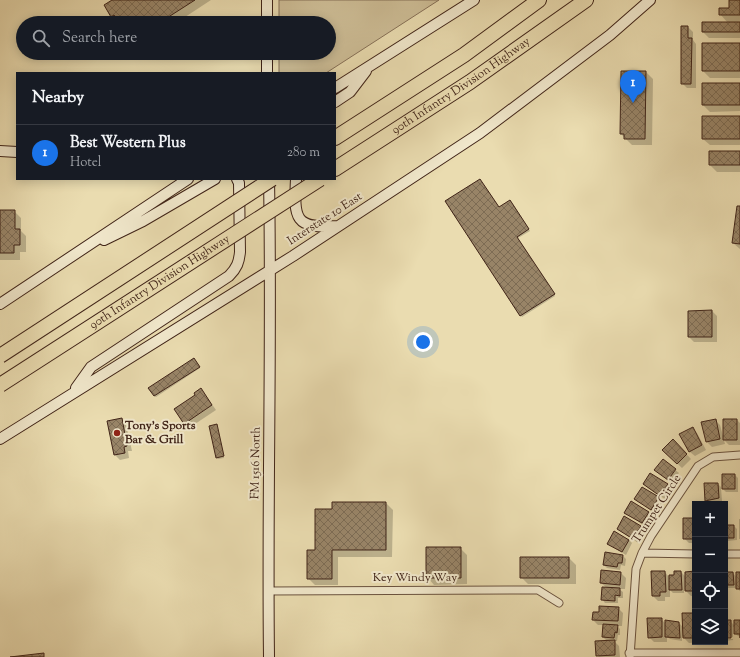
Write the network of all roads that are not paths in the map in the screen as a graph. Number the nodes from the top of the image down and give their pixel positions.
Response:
1 (267, 0) edge
2 (474, 0) edge
3 (539, 0) edge
4 (586, 0) edge
5 (650, 0) edge
6 (267, 16) edge
7 (267, 60) edge
8 (370, 66) junction
9 (267, 72) edge
10 (336, 87) edge
11 (336, 101) edge
12 (336, 137) edge
13 (0, 151) edge
14 (16, 152) edge
15 (336, 168) edge
16 (184, 180) edge
17 (213, 180) edge
18 (238, 180) edge
19 (269, 180) edge
20 (271, 180) edge
21 (296, 180) edge
22 (318, 180) edge
23 (339, 226) junction
24 (68, 257) junction
25 (271, 269) junction
26 (0, 304) edge
27 (0, 356) edge
28 (0, 386) edge
29 (73, 393) junction
30 (0, 439) edge
31 (740, 455) edge
32 (642, 553) junction
33 (692, 554) edge
34 (728, 554) edge
35 (740, 554) edge
36 (268, 591) junction
37 (559, 603) dead end
38 (740, 652) edge
39 (630, 655) edge
40 (269, 657) edge

1 - 6 main road
2 - 8 main road
3 - 12 highway, 90th Infantry Division Highway
4 - 15 highway, 90th Infantry Division Highway
5 - 23 main road, Interstate 10 East
7 - 9 main road
8 - 10 main road
8 - 11 main road
13 - 14 main road
16 - 24 main road
17 - 24 main road
18 - 29 main road
19 - 27 highway, 90th Infantry Division Highway, bridge
20 - 25 main road, FM 1516 North
21 - 23 main road
22 - 28 highway, 90th Infantry Division Highway, bridge
23 - 25 main road, Interstate 10 East
24 - 26 main road
25 - 29 main road, Interstate 10 East
25 - 36 main road, FM 1516 North
29 - 30 main road, Interstate 10 East
31 - 32 street, Trumpet Circle
32 - 33 street
32 - 39 street, Trumpet Circle
34 - 35 street
36 - 37 street, Key Windy Way
36 - 40 main road, FM 1516 North
38 - 39 street

